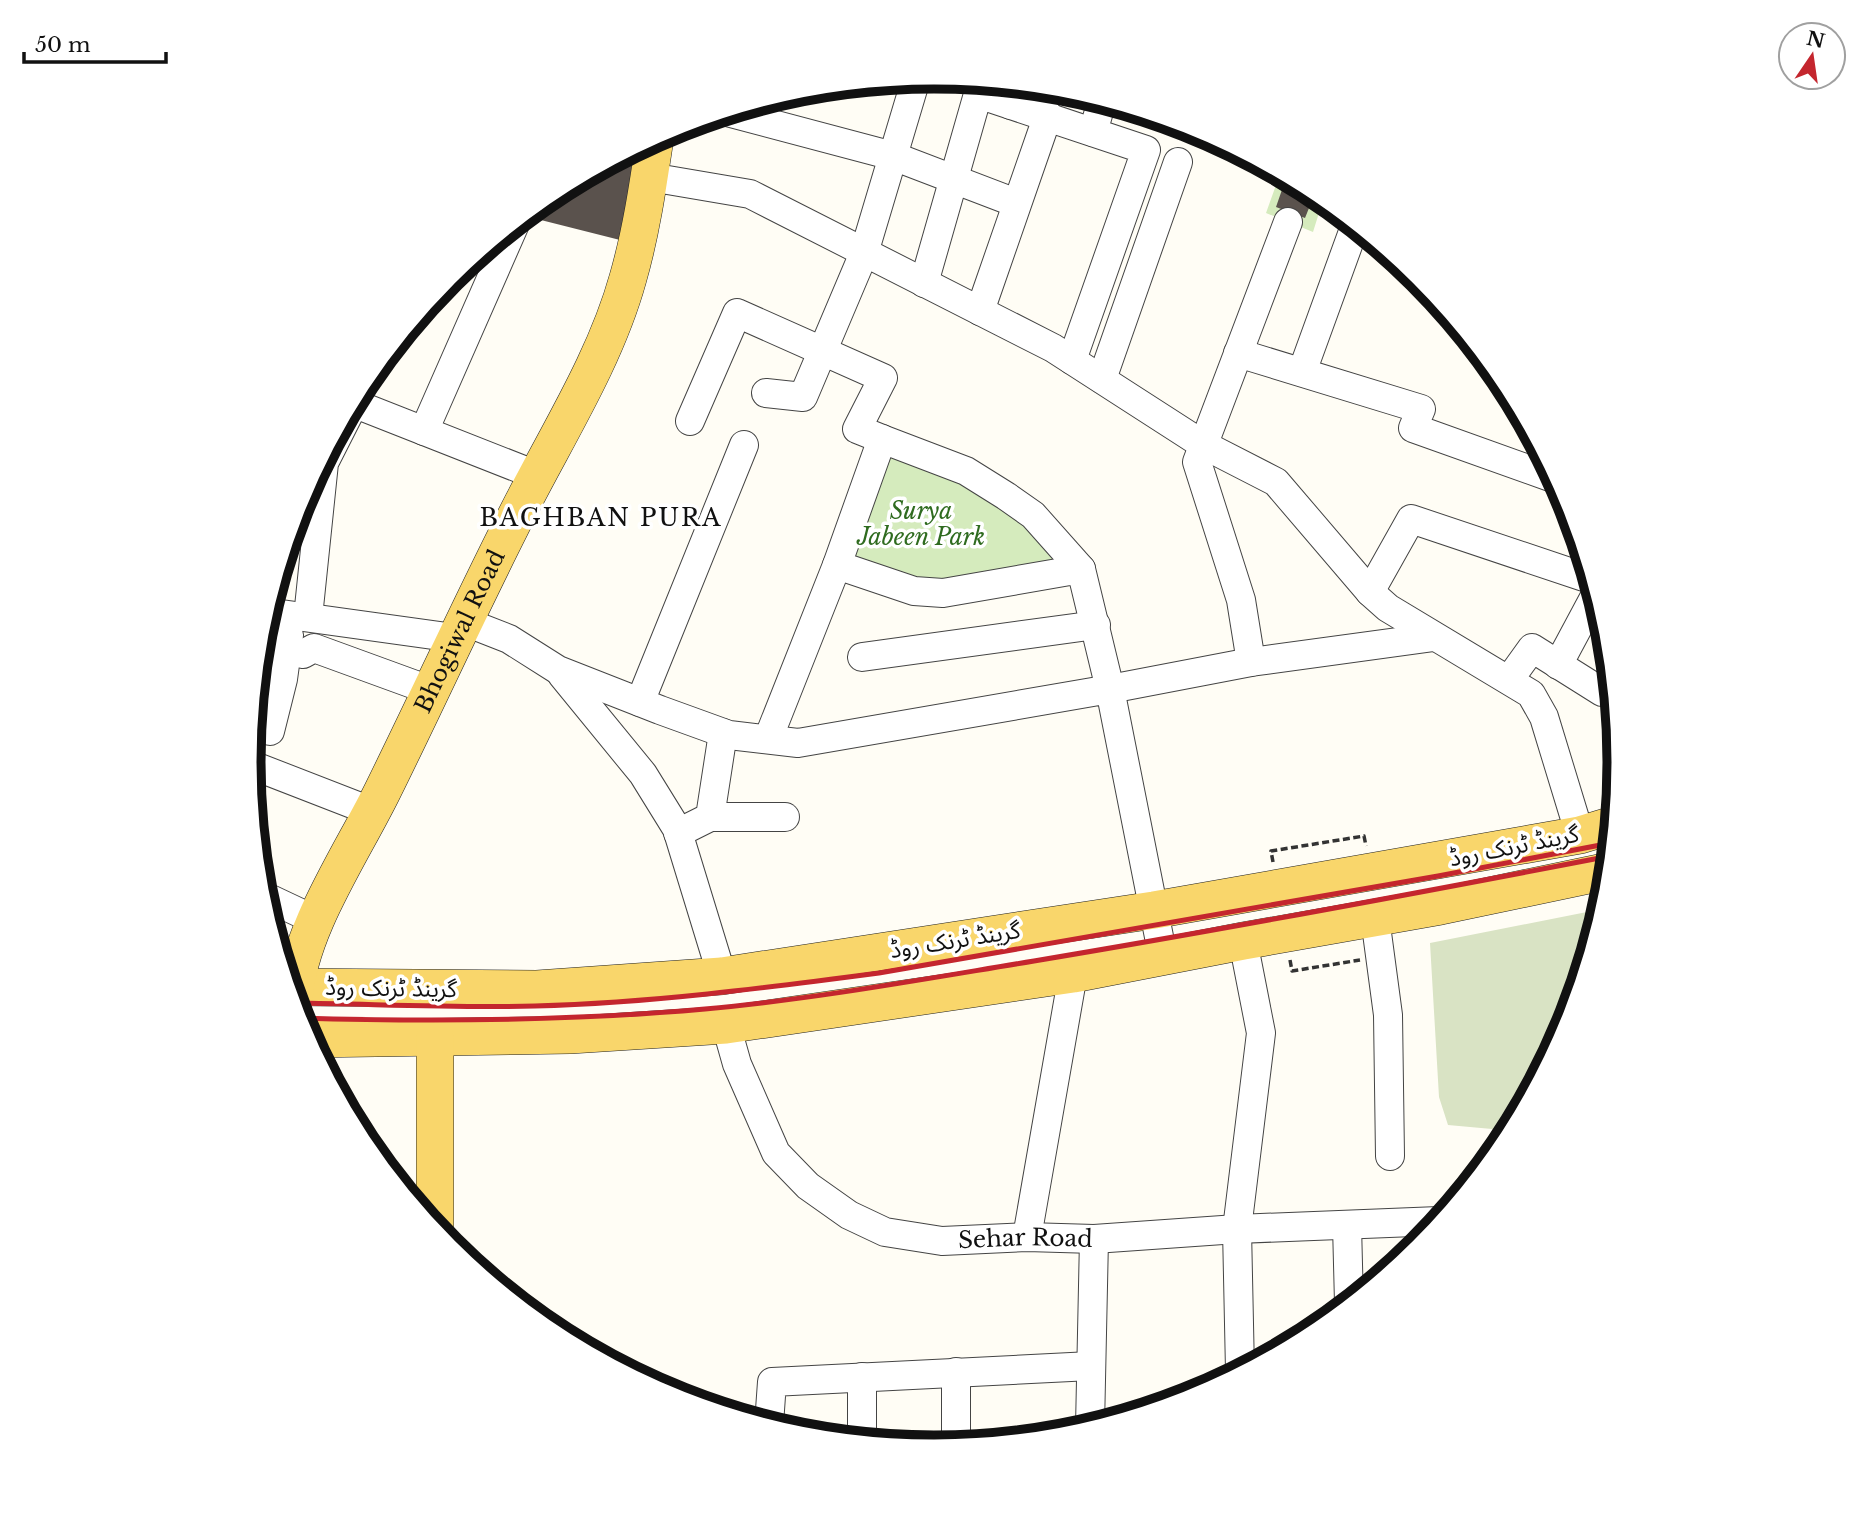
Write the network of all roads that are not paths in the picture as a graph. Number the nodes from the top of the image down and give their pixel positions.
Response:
1 (913, 90) edge
2 (1013, 95) edge
3 (1099, 110) edge
4 (1048, 116) junction
5 (745, 117) edge
6 (1093, 132) junction
7 (653, 151) edge
8 (893, 156) junction
9 (1178, 162) dead end
10 (649, 177) junction
11 (954, 180) junction
12 (1016, 203) junction
13 (1288, 222) dead end
14 (1352, 235) edge
15 (507, 242) edge
16 (864, 253) junction
17 (924, 283) junction
18 (980, 311) junction
19 (823, 351) junction
20 (1238, 353) junction
21 (1072, 360) junction
22 (1302, 372) junction
23 (1102, 379) junction
24 (766, 393) dead end
25 (363, 407) edge
26 (690, 421) dead end
27 (424, 431) junction
28 (882, 439) junction
29 (1202, 444) junction
30 (744, 445) dead end
31 (1542, 474) edge
32 (536, 475) junction
33 (307, 518) edge
34 (837, 565) junction
35 (1082, 569) junction
36 (1581, 579) edge
37 (1370, 593) junction
38 (1585, 594) edge
39 (289, 615) edge
40 (1096, 625) junction
41 (458, 632) junction
42 (1434, 637) junction
43 (287, 651) junction
44 (862, 657) dead end
45 (1251, 662) junction
46 (1558, 665) junction
47 (558, 670) junction
48 (1509, 680) junction
49 (1110, 689) junction
50 (432, 691) junction
51 (1602, 692) dead end
52 (640, 702) junction
53 (270, 731) dead end
54 (723, 733) junction
55 (768, 740) junction
56 (261, 769) edge
57 (373, 812) junction
58 (710, 817) junction
59 (785, 817) dead end
60 (1596, 830) edge
61 (678, 833) junction
62 (1597, 873) edge
63 (276, 902) edge
64 (1154, 910) junction
65 (1375, 918) junction
66 (314, 920) junction
67 (1242, 940) junction
68 (1163, 957) junction
69 (1073, 974) junction
70 (722, 976) junction
71 (297, 978) edge
72 (302, 991) edge
73 (726, 1025) junction
74 (435, 1038) junction
75 (321, 1039) edge
76 (1390, 1156) dead end
77 (435, 1213) edge
78 (1425, 1222) edge
79 (1347, 1225) junction
80 (1237, 1228) junction
81 (1027, 1237) junction
82 (1094, 1238) junction
83 (1349, 1292) edge
84 (1240, 1361) edge
85 (1091, 1366) junction
86 (956, 1372) junction
87 (862, 1377) junction
88 (770, 1414) edge
89 (1090, 1416) edge
90 (862, 1430) edge
91 (956, 1434) edge

1 - 8 street
2 - 4 street
2 - 11 street
3 - 6 street
4 - 6 street
4 - 12 street
5 - 8 street
6 - 21 street
7 - 10 main road, Bhogiwal Road
8 - 11 street
8 - 16 street
9 - 23 street
10 - 16 street
10 - 32 main road, Bhogiwal Road
11 - 12 street
11 - 17 street
12 - 18 street
13 - 20 street
14 - 22 street
15 - 27 street
16 - 17 street
16 - 19 street
17 - 18 street
18 - 21 street
19 - 24 street
19 - 26 street
19 - 28 street
20 - 22 street
20 - 29 street
21 - 23 street
22 - 31 street
23 - 29 street
25 - 27 street
27 - 32 street
28 - 34 street
28 - 35 street
29 - 37 street
29 - 45 street
30 - 52 street
32 - 41 main road, Bhogiwal Road
33 - 39 street
34 - 35 street
34 - 55 street
35 - 40 street
36 - 37 street
37 - 42 street
38 - 46 street
39 - 41 street
39 - 43 street
40 - 44 street
40 - 49 street
41 - 47 street
41 - 50 main road, Bhogiwal Road
42 - 45 street
42 - 48 street
43 - 50 street
43 - 53 street
45 - 49 street
46 - 48 street
46 - 51 street
47 - 52 street
47 - 61 street
48 - 60 street
49 - 55 street
49 - 64 street
50 - 57 main road, Bhogiwal Road
52 - 54 street
54 - 55 street
54 - 58 street
56 - 57 street
57 - 66 main road, Bhogiwal Road
58 - 59 street
58 - 61 street
60 - 64 main road, گرینڈ ٹرنک روڈ
61 - 70 street
62 - 65 main road, گرینڈ ٹرنک روڈ
63 - 66 street
64 - 68 street
64 - 70 main road, گرینڈ ٹرنک روڈ
65 - 67 main road, گرینڈ ٹرنک روڈ
65 - 76 street
66 - 71 main road, Bhogiwal Road
67 - 68 main road, گرینڈ ٹرنک روڈ
67 - 80 street
68 - 69 main road, گرینڈ ٹرنک روڈ
69 - 73 main road, گرینڈ ٹرنک روڈ
69 - 81 street
70 - 72 main road, گرینڈ ٹرنک روڈ
73 - 74 main road, گرینڈ ٹرنک روڈ
73 - 81 street, Sehar Road
74 - 75 main road, گرینڈ ٹرنک روڈ
74 - 77 main road
78 - 79 street, Sehar Road
79 - 80 street, Sehar Road
79 - 83 street
80 - 82 street, Sehar Road
80 - 84 street
81 - 82 street, Sehar Road
82 - 85 street
85 - 86 street
85 - 89 street
86 - 87 street
86 - 91 street
87 - 88 street
87 - 90 street

